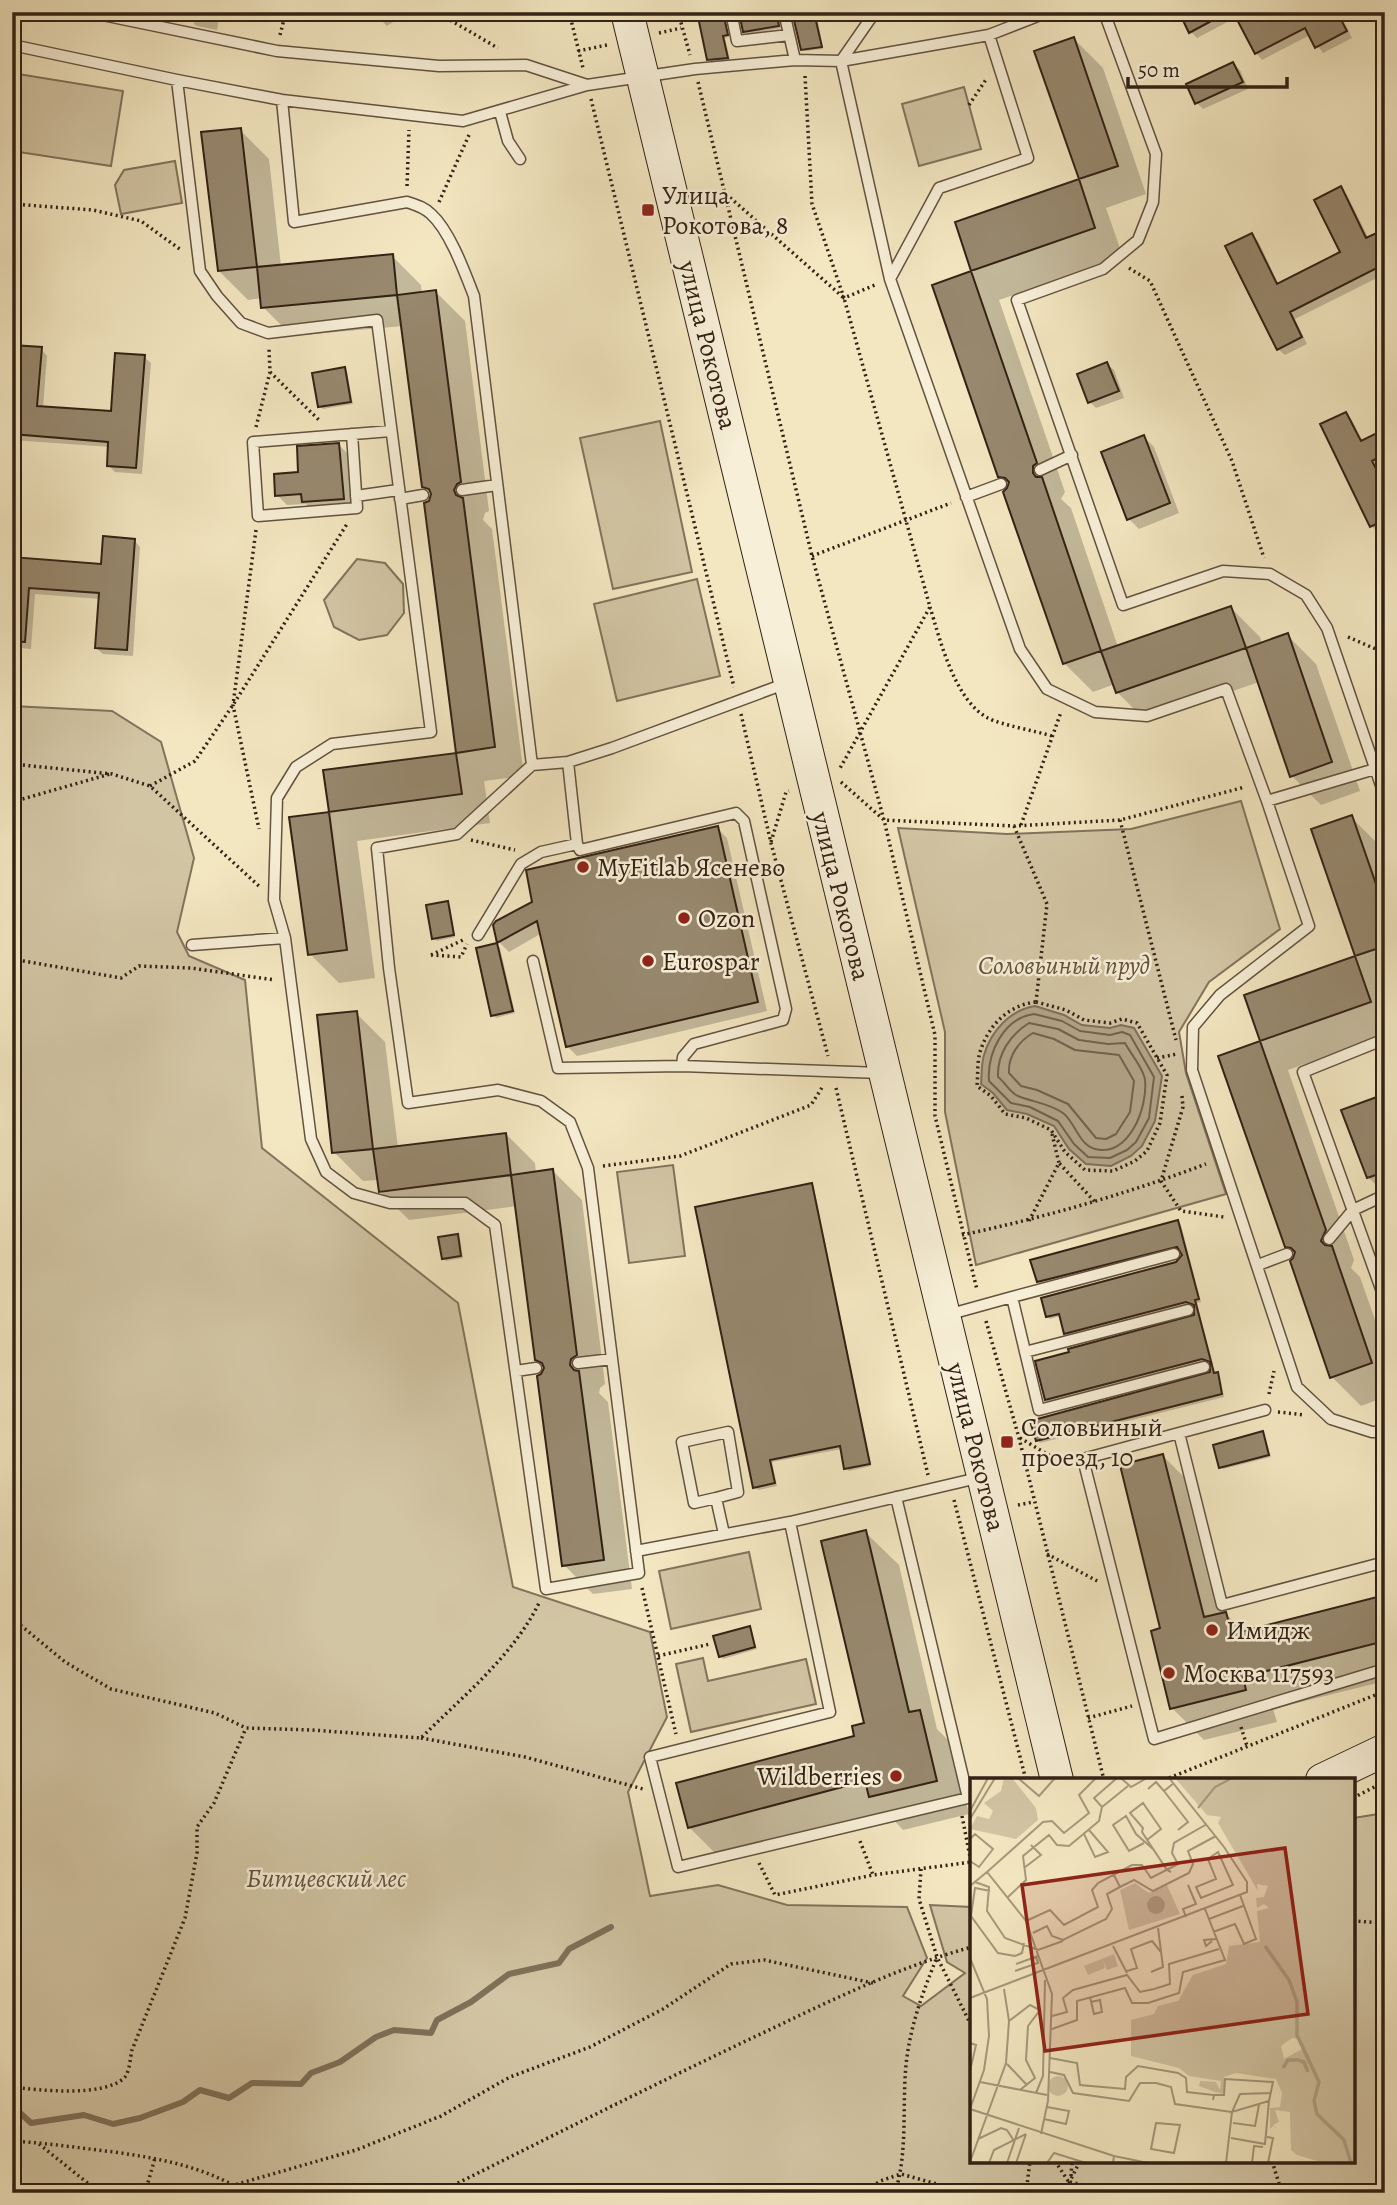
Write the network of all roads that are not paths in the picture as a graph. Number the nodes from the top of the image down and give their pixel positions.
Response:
1 (88, 12) edge
2 (627, 12) edge
3 (731, 12) edge
4 (784, 12) edge
5 (875, 12) edge
6 (1048, 12) edge
7 (1104, 12) edge
8 (789, 35) junction
9 (989, 35) junction
10 (12, 45) edge
11 (799, 60) junction
12 (841, 61) junction
13 (643, 77) junction
14 (177, 80) junction
15 (587, 85) junction
16 (282, 100) junction
17 (499, 112) junction
18 (520, 159) dead end
19 (890, 279) junction
20 (391, 431) junction
21 (352, 434) junction
22 (1072, 455) junction
23 (1040, 470) dead end
24 (1001, 484) dead end
25 (497, 485) junction
26 (462, 490) dead end
27 (399, 494) junction
28 (423, 495) dead end
29 (356, 496) junction
30 (966, 497) junction
31 (790, 682) junction
32 (568, 762) junction
33 (533, 765) junction
34 (1375, 769) junction
35 (1385, 797) edge
36 (1268, 802) junction
37 (577, 844) junction
38 (475, 936) road end
39 (285, 938) junction
40 (192, 945) dead end
41 (533, 961) dead end
42 (1385, 1039) edge
43 (682, 1066) junction
44 (884, 1073) junction
45 (1385, 1195) edge
46 (1353, 1210) junction
47 (1329, 1240) dead end
48 (1174, 1254) dead end
49 (1287, 1254) dead end
50 (1258, 1265) junction
51 (1012, 1297) junction
52 (1385, 1300) edge
53 (1188, 1310) dead end
54 (944, 1315) junction
55 (1025, 1352) junction
56 (612, 1359) junction
57 (578, 1363) dead end
58 (1204, 1367) dead end
59 (536, 1368) dead end
60 (516, 1371) junction
61 (1265, 1410) dead end
62 (1385, 1432) edge
63 (1179, 1433) junction
64 (983, 1477) junction
65 (896, 1497) junction
66 (716, 1498) junction
67 (790, 1522) junction
68 (724, 1534) junction
69 (636, 1551) junction
70 (1385, 1562) edge
71 (1385, 1669) edge
72 (1385, 1750) edge
73 (1057, 1778) edge
74 (1326, 1778) edge
75 (966, 1798) edge

1 - 15 lane
2 - 13 street, улица Рокотова
3 - 8 lane
4 - 8 lane
5 - 12 lane
6 - 9 lane
7 - 22 lane
8 - 11 lane
9 - 12 lane
9 - 19 lane
10 - 14 lane
11 - 12 lane
11 - 13 lane
12 - 19 lane
13 - 15 lane
13 - 31 street, улица Рокотова
14 - 16 lane
14 - 20 lane
15 - 17 lane
16 - 17 lane
16 - 25 lane
17 - 18 lane
19 - 30 lane
20 - 21 lane
20 - 27 lane
21 - 29 lane
21 - 29 lane
22 - 23 lane
22 - 34 lane
24 - 30 lane
25 - 26 lane
25 - 33 lane
27 - 28 lane
27 - 29 lane
27 - 39 lane
30 - 36 lane
31 - 32 lane
31 - 44 street, улица Рокотова
32 - 33 lane
32 - 37 lane
33 - 56 lane
34 - 35 lane
34 - 36 lane
36 - 50 lane
37 - 38 lane
37 - 43 lane
39 - 40 lane
39 - 60 lane
41 - 43 lane
42 - 46 lane
43 - 44 lane
44 - 54 street, улица Рокотова
45 - 46 lane
46 - 47 lane
46 - 52 lane
48 - 51 lane
49 - 50 lane
50 - 62 lane
51 - 54 lane
51 - 55 lane
53 - 55 lane
54 - 64 street, улица Рокотова
55 - 58 lane
56 - 57 lane
56 - 69 lane
59 - 60 lane
60 - 69 lane
61 - 63 lane
63 - 70 lane
63 - 71 lane
64 - 65 lane
64 - 73 street, улица Рокотова
65 - 67 lane
65 - 75 lane
66 - 66 lane
66 - 68 lane
67 - 68 lane
67 - 75 lane
68 - 69 lane
72 - 74 street

